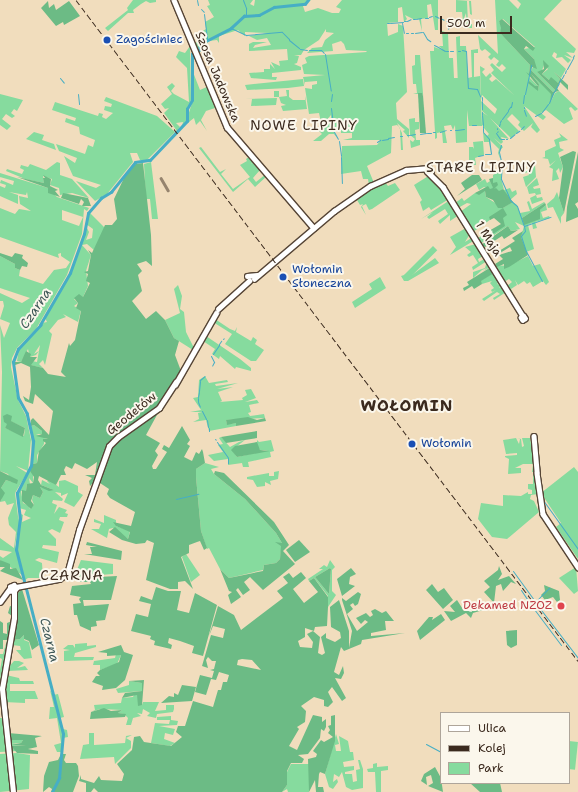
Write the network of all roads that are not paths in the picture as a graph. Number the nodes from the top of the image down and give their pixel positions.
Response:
1 (174, 0) edge
2 (428, 171) joint
3 (314, 228) junction
4 (263, 271) junction
5 (249, 279) junction
6 (523, 316) dead end
7 (534, 436) dead end
8 (578, 567) edge
9 (15, 589) junction
10 (0, 602) edge
11 (13, 792) edge

1 - 3 main road, Szosa Jadowska
2 - 3 main road, Geodetów
2 - 6 main road, 1 Maja
3 - 4 main road, Geodetów
4 - 5 main road, Geodetów
4 - 5 main road, Geodetów
5 - 9 main road, Geodetów
7 - 8 main road
9 - 10 main road
9 - 11 main road

